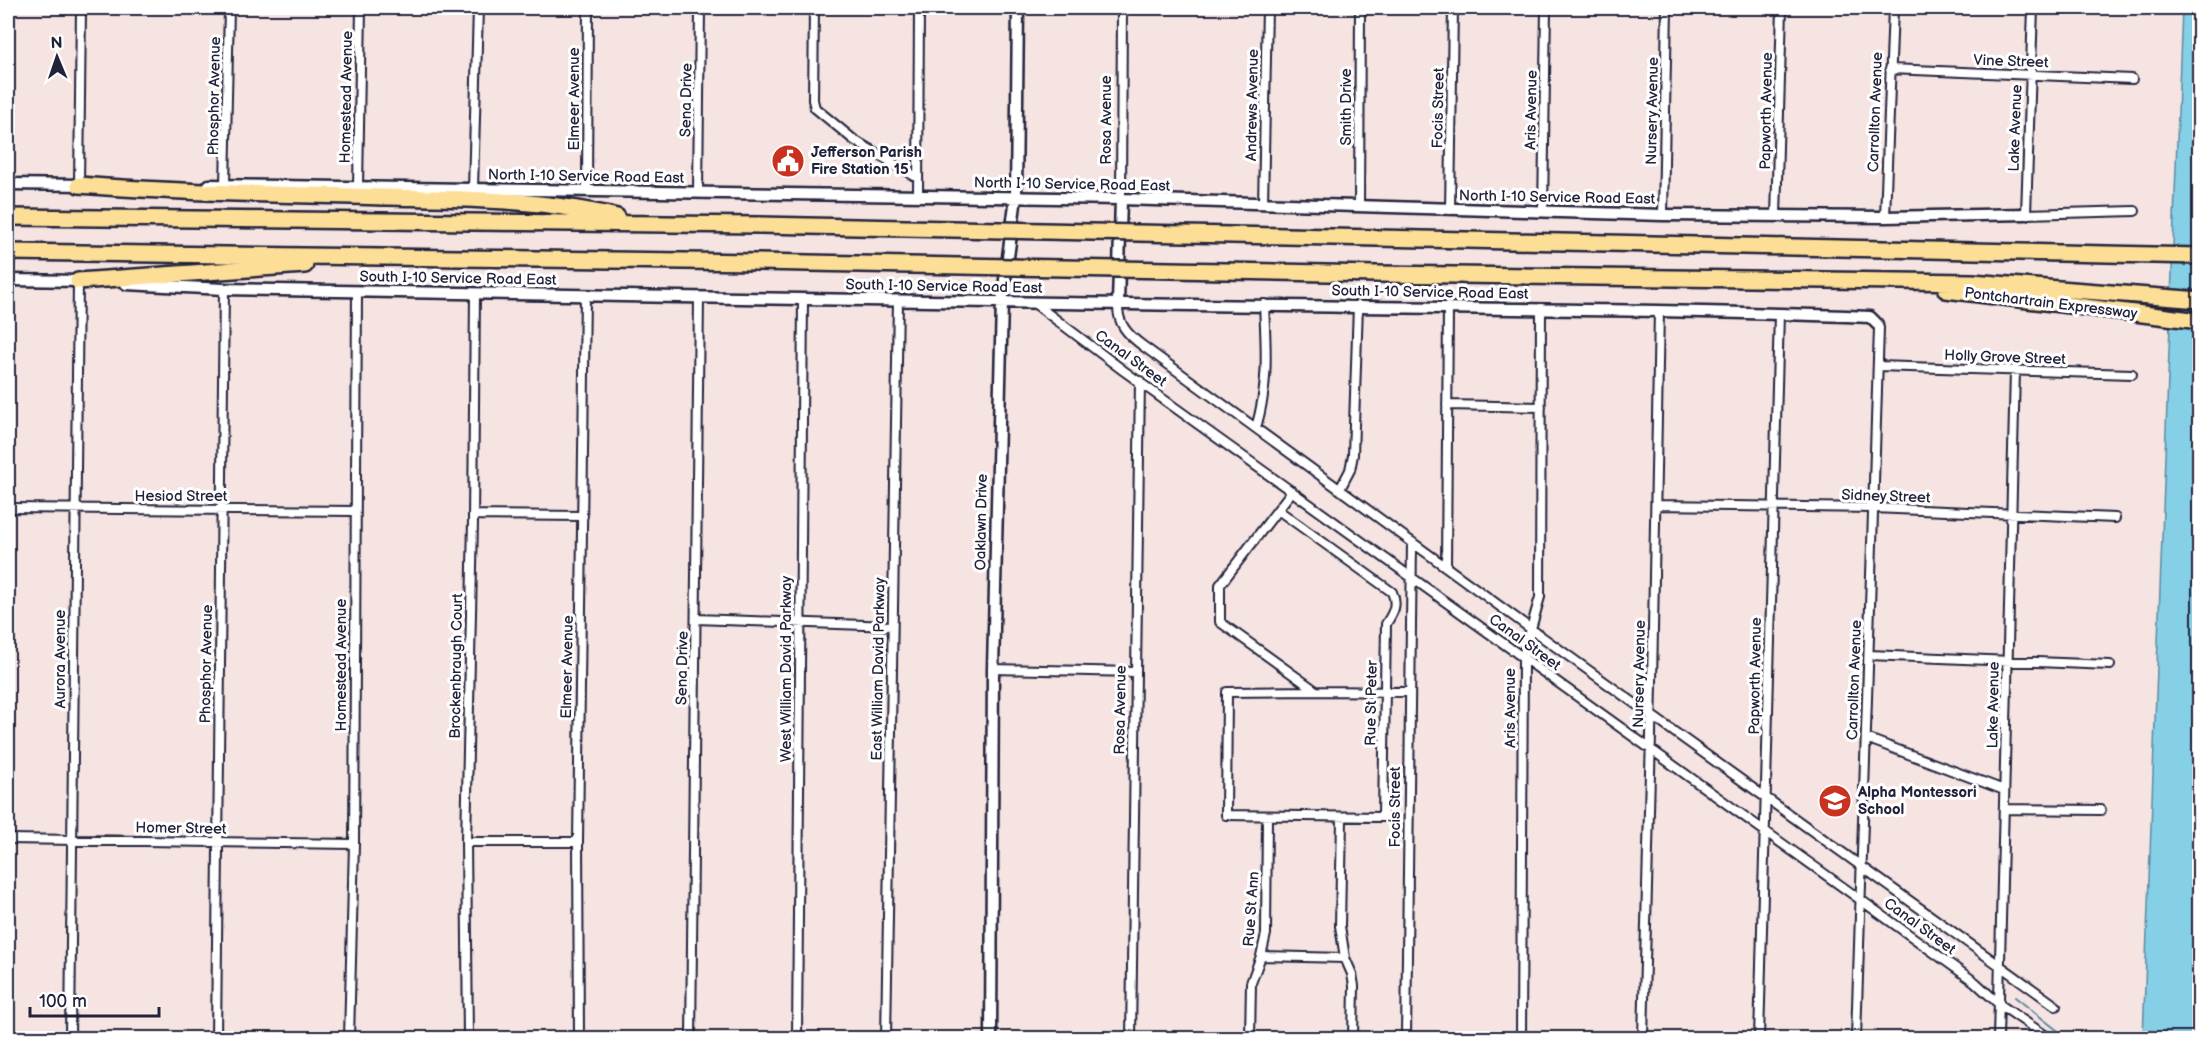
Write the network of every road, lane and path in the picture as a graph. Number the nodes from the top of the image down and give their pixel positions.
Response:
1 (81, 8) edge
2 (229, 8) edge
3 (361, 8) edge
4 (478, 8) edge
5 (588, 8) edge
6 (700, 8) edge
7 (814, 8) edge
8 (919, 8) edge
9 (1018, 8) edge
10 (1122, 8) edge
11 (1267, 8) edge
12 (1360, 8) edge
13 (1454, 8) edge
14 (1546, 8) edge
15 (1667, 8) edge
16 (1782, 8) edge
17 (1893, 8) edge
18 (2033, 8) edge
19 (1890, 69) junction
20 (2031, 75) junction
21 (2132, 79) dead end
22 (918, 178) junction
23 (8, 184) edge
24 (79, 185) junction
25 (225, 185) junction
26 (358, 187) junction
27 (473, 189) junction
28 (587, 190) junction
29 (698, 192) junction
30 (918, 196) junction
31 (1016, 197) junction
32 (1121, 199) junction
33 (1263, 204) junction
34 (1359, 207) junction
35 (1450, 210) junction
36 (1543, 212) junction
37 (2135, 212) dead end
38 (2026, 214) junction
39 (1663, 215) junction
40 (1776, 216) junction
41 (8, 217) edge
42 (1885, 217) junction
43 (643, 224) junction
44 (8, 252) edge
45 (2199, 256) edge
46 (423, 258) junction
47 (8, 280) edge
48 (78, 281) junction
49 (1902, 282) junction
50 (224, 289) junction
51 (357, 292) junction
52 (474, 294) junction
53 (585, 296) junction
54 (699, 297) junction
55 (803, 299) junction
56 (898, 300) junction
57 (2199, 300) edge
58 (1002, 302) junction
59 (1034, 303) junction
60 (1118, 304) junction
61 (1264, 304) junction
62 (1358, 305) junction
63 (1448, 307) junction
64 (1541, 308) junction
65 (1659, 311) junction
66 (1779, 314) junction
67 (2199, 321) edge
68 (1877, 324) joint
69 (1878, 366) junction
70 (2015, 371) junction
71 (2132, 374) dead end
72 (1140, 381) junction
73 (1447, 405) junction
74 (1540, 407) junction
75 (1256, 428) junction
76 (1340, 489) junction
77 (1292, 491) junction
78 (1656, 505) junction
79 (1773, 507) junction
80 (8, 508) edge
81 (1873, 508) junction
82 (75, 509) junction
83 (222, 510) junction
84 (1278, 510) junction
85 (354, 511) junction
86 (2011, 514) junction
87 (473, 515) junction
88 (583, 516) junction
89 (2115, 518) dead end
90 (1412, 542) junction
91 (1446, 567) junction
92 (1411, 576) junction
93 (696, 619) junction
94 (800, 623) junction
95 (892, 626) junction
96 (1531, 629) junction
97 (1869, 655) junction
98 (1524, 657) junction
99 (2007, 660) junction
100 (2110, 665) dead end
101 (993, 669) junction
102 (1136, 672) junction
103 (1316, 692) junction
104 (1385, 692) junction
105 (1410, 692) junction
106 (1652, 716) junction
107 (1866, 738) junction
108 (1651, 749) junction
109 (2004, 790) junction
110 (1766, 799) junction
111 (2004, 809) junction
112 (2101, 810) dead end
113 (1267, 816) junction
114 (1342, 818) junction
115 (1765, 831) junction
116 (8, 839) edge
117 (72, 840) junction
118 (218, 842) junction
119 (466, 842) junction
120 (578, 842) junction
121 (354, 844) junction
122 (1862, 868) junction
123 (1861, 901) junction
124 (1261, 956) junction
125 (1345, 958) junction
126 (1999, 966) junction
127 (1999, 1004) junction
128 (2056, 1006) dead end
129 (70, 1038) edge
130 (216, 1038) edge
131 (349, 1038) edge
132 (468, 1038) edge
133 (579, 1038) edge
134 (691, 1038) edge
135 (797, 1038) edge
136 (886, 1038) edge
137 (991, 1038) edge
138 (1131, 1038) edge
139 (1250, 1038) edge
140 (1353, 1038) edge
141 (1406, 1038) edge
142 (1521, 1038) edge
143 (1643, 1038) edge
144 (1759, 1038) edge
145 (1857, 1038) edge
146 (1998, 1038) edge
147 (2049, 1038) edge

1 - 24 street
2 - 25 street, Phosphor Avenue
3 - 26 street, Homestead Avenue
4 - 27 street
5 - 28 street, Elmeer Avenue
6 - 29 street, Sena Drive
7 - 22 street
8 - 22 street
9 - 31 street, Oaklawn Drive
10 - 32 street, Rosa Avenue
11 - 33 street, Andrews Avenue
12 - 34 street, Smith Drive
13 - 35 street, Focis Street
14 - 36 street, Aris Avenue
15 - 39 street, Nursery Avenue
16 - 40 street, Papworth Avenue
17 - 19 street, Carrollton Avenue
18 - 20 street, Lake Avenue
19 - 20 street, Vine Street
19 - 42 street, Carrollton Avenue
20 - 21 street, Vine Street
20 - 38 street, Lake Avenue
22 - 30 street
23 - 24 street, North I-10 Service Road East
24 - 25 street, North I-10 Service Road East
24 - 43 highway
25 - 26 street, North I-10 Service Road East
26 - 27 street, North I-10 Service Road East
27 - 28 street, North I-10 Service Road East
28 - 29 street, North I-10 Service Road East
29 - 30 street, North I-10 Service Road East
30 - 31 street, North I-10 Service Road East
31 - 32 street, North I-10 Service Road East
31 - 58 street, Oaklawn Drive
32 - 33 street, North I-10 Service Road East
32 - 60 street, Rosa Avenue
33 - 34 street, North I-10 Service Road East
34 - 35 street, North I-10 Service Road East
35 - 36 street, North I-10 Service Road East
36 - 39 street, North I-10 Service Road East
37 - 38 street, North I-10 Service Road East
38 - 42 street, North I-10 Service Road East
39 - 40 street, North I-10 Service Road East
40 - 42 street, North I-10 Service Road East
41 - 43 highway
43 - 45 highway, bridge
44 - 46 highway
46 - 48 highway
46 - 49 highway, bridge
47 - 48 street, South I-10 Service Road East
48 - 50 street, South I-10 Service Road East
48 - 82 street, Aurora Avenue
49 - 57 highway
49 - 67 highway, Pontchartrain Expressway
50 - 51 street, South I-10 Service Road East
50 - 83 street, Phosphor Avenue
51 - 52 street, South I-10 Service Road East
51 - 85 street, Homestead Avenue
52 - 53 street, South I-10 Service Road East
52 - 87 street, Brockenbraugh Court
53 - 54 street, South I-10 Service Road East
53 - 88 street, Elmeer Avenue
54 - 55 street, South I-10 Service Road East
54 - 93 street, Sena Drive
55 - 56 street, South I-10 Service Road East
55 - 94 street, West William David Parkway
56 - 58 street, South I-10 Service Road East
56 - 95 street, East William David Parkway
58 - 59 street, South I-10 Service Road East
58 - 101 street, Oaklawn Drive
59 - 60 street, South I-10 Service Road East
59 - 72 street, Canal Street
60 - 61 street, South I-10 Service Road East
60 - 75 street, Canal Street
61 - 62 street, South I-10 Service Road East
61 - 75 street
62 - 63 street, South I-10 Service Road East
62 - 76 street
63 - 64 street, South I-10 Service Road East
63 - 73 street
64 - 65 street, South I-10 Service Road East
64 - 74 street, Aris Avenue
65 - 66 street, South I-10 Service Road East
65 - 78 street, Nursery Avenue
66 - 68 street, South I-10 Service Road East
66 - 79 street, Papworth Avenue
68 - 69 street, Carrollton Avenue
69 - 70 street, Holly Grove Street
69 - 81 street, Carrollton Avenue
70 - 71 street, Holly Grove Street
70 - 86 street, Lake Avenue
72 - 77 street, Canal Street
72 - 102 street, Rosa Avenue
73 - 74 street
73 - 91 street
74 - 96 street, Aris Avenue
75 - 76 street, Canal Street
76 - 90 street, Canal Street
77 - 84 street
77 - 92 street, Canal Street
78 - 79 street, Sidney Street
78 - 106 street, Nursery Avenue
79 - 81 street, Sidney Street
79 - 110 street, Papworth Avenue
80 - 82 street, Hesiod Street
81 - 86 street, Sidney Street
81 - 97 street, Carrollton Avenue
82 - 83 street, Hesiod Street
82 - 117 street, Aurora Avenue
83 - 85 street, Hesiod Street
83 - 118 street, Phosphor Avenue
84 - 103 street
84 - 104 street, Rue St Peter
85 - 121 street, Homestead Avenue
86 - 89 street, Sidney Street
86 - 99 street, Lake Avenue
87 - 88 street
87 - 119 street, Brockenbraugh Court
88 - 120 street, Elmeer Avenue
90 - 91 street, Canal Street
90 - 92 street, Focis Street
91 - 96 street, Canal Street
92 - 98 street, Canal Street
92 - 105 street, Focis Street
93 - 94 street
93 - 134 street, Sena Drive
94 - 95 street
94 - 135 street, West William David Parkway
95 - 136 street, East William David Parkway
96 - 98 street, Aris Avenue
96 - 106 street, Canal Street
97 - 99 street
97 - 107 street, Carrollton Avenue
98 - 108 street, Canal Street
98 - 142 street, Aris Avenue
99 - 100 street
99 - 109 street, Lake Avenue
101 - 102 street
101 - 137 street, Oaklawn Drive
102 - 138 street, Rosa Avenue
103 - 104 street
103 - 113 street
104 - 105 street
104 - 114 street, Rue St Peter
105 - 141 street, Focis Street
106 - 108 street, Nursery Avenue
106 - 110 street, Canal Street
107 - 109 street
107 - 122 street, Carrollton Avenue
108 - 115 street, Canal Street
108 - 143 street, Nursery Avenue
109 - 111 street, Lake Avenue
110 - 115 street, Papworth Avenue
110 - 122 street, Canal Street
111 - 112 street
111 - 126 street, Lake Avenue
113 - 114 street
113 - 124 street, Rue St Ann
114 - 125 street
115 - 123 street, Canal Street
115 - 144 street, Papworth Avenue
116 - 117 street, Homer Street
117 - 118 street, Homer Street
117 - 129 street, Aurora Avenue
118 - 121 street, Homer Street
118 - 130 street, Phosphor Avenue
119 - 120 street
119 - 132 street, Brockenbraugh Court
120 - 133 street, Elmeer Avenue
121 - 131 street, Homestead Avenue
122 - 123 street, Carrollton Avenue
122 - 126 street, Canal Street
123 - 127 street, Canal Street
123 - 145 street, Carrollton Avenue
124 - 125 street
124 - 139 street, Rue St Ann
125 - 140 street
126 - 127 street, Lake Avenue
126 - 128 street, Canal Street
127 - 146 street, Lake Avenue
127 - 147 street, Canal Street

